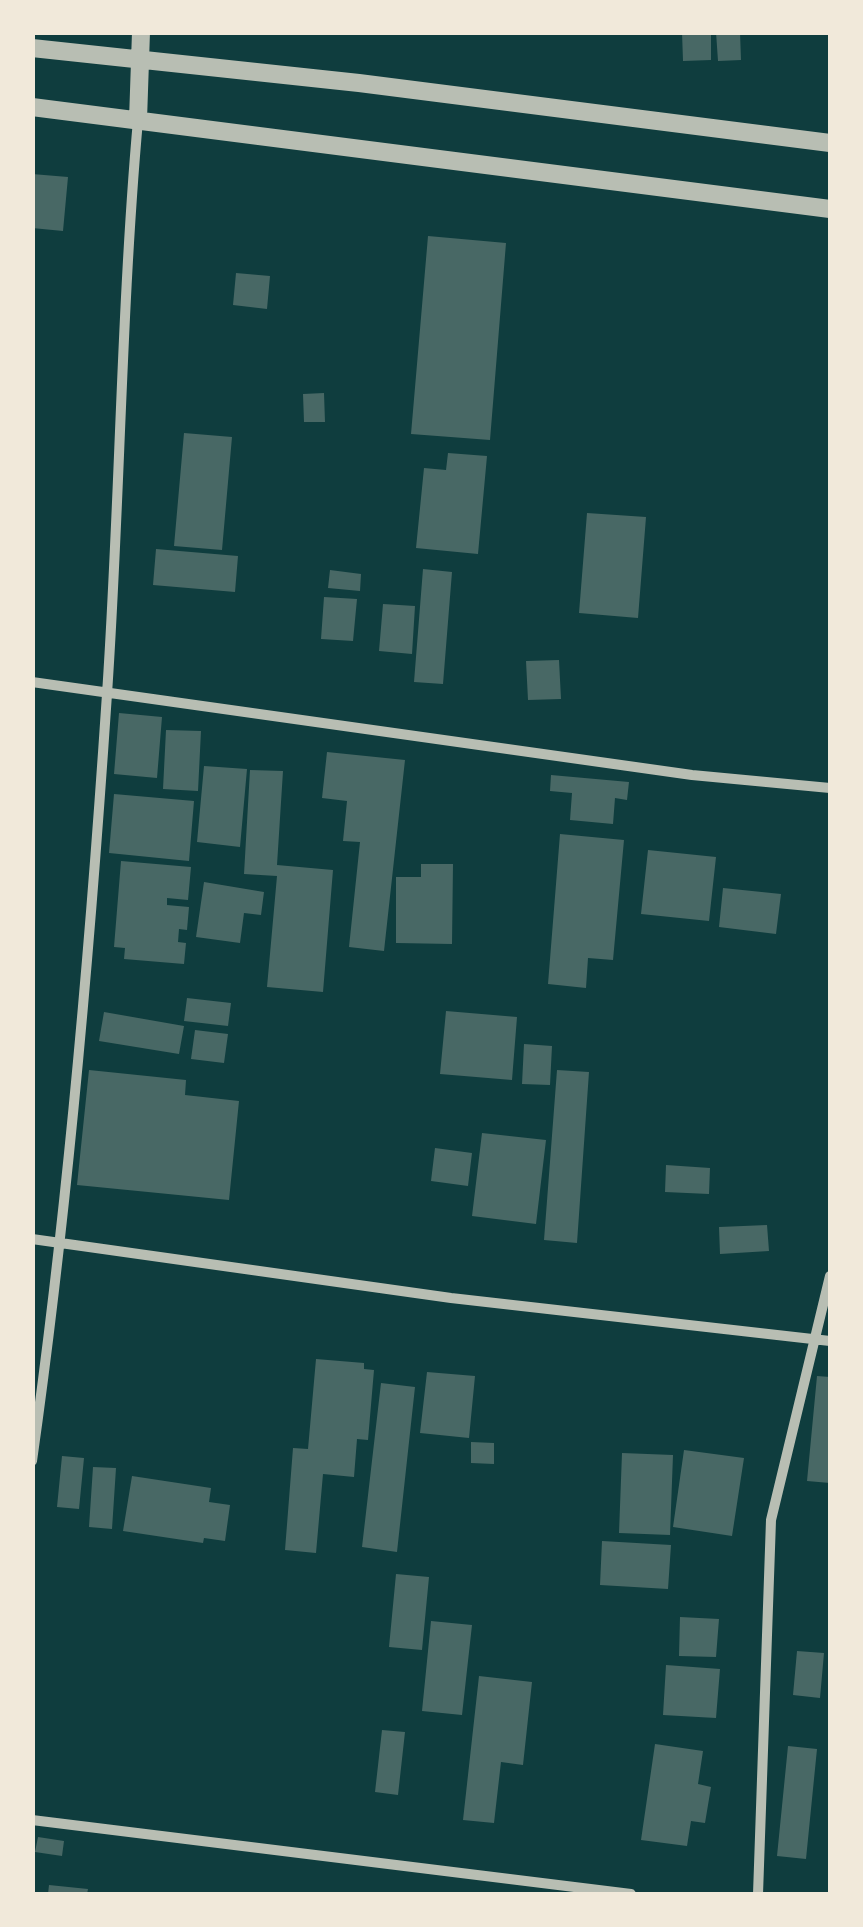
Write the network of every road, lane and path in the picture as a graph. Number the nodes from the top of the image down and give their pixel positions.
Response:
1 (141, 32) edge
2 (32, 48) edge
3 (138, 60) junction
4 (32, 107) edge
5 (138, 120) junction
6 (830, 143) edge
7 (830, 209) edge
8 (32, 682) edge
9 (108, 692) junction
10 (830, 788) edge
11 (32, 1240) edge
12 (63, 1242) junction
13 (830, 1276) edge
14 (816, 1339) junction
15 (830, 1341) edge
16 (32, 1462) edge
17 (32, 1820) edge
18 (631, 1894) edge
19 (758, 1894) edge

1 - 3 street
2 - 3 street
3 - 5 street
3 - 6 street
4 - 5 street
5 - 7 street
5 - 9 street
8 - 9 street
9 - 10 street
9 - 12 street
11 - 12 street
12 - 14 street
12 - 16 street
13 - 14 street
14 - 15 street
14 - 19 street
17 - 18 street

